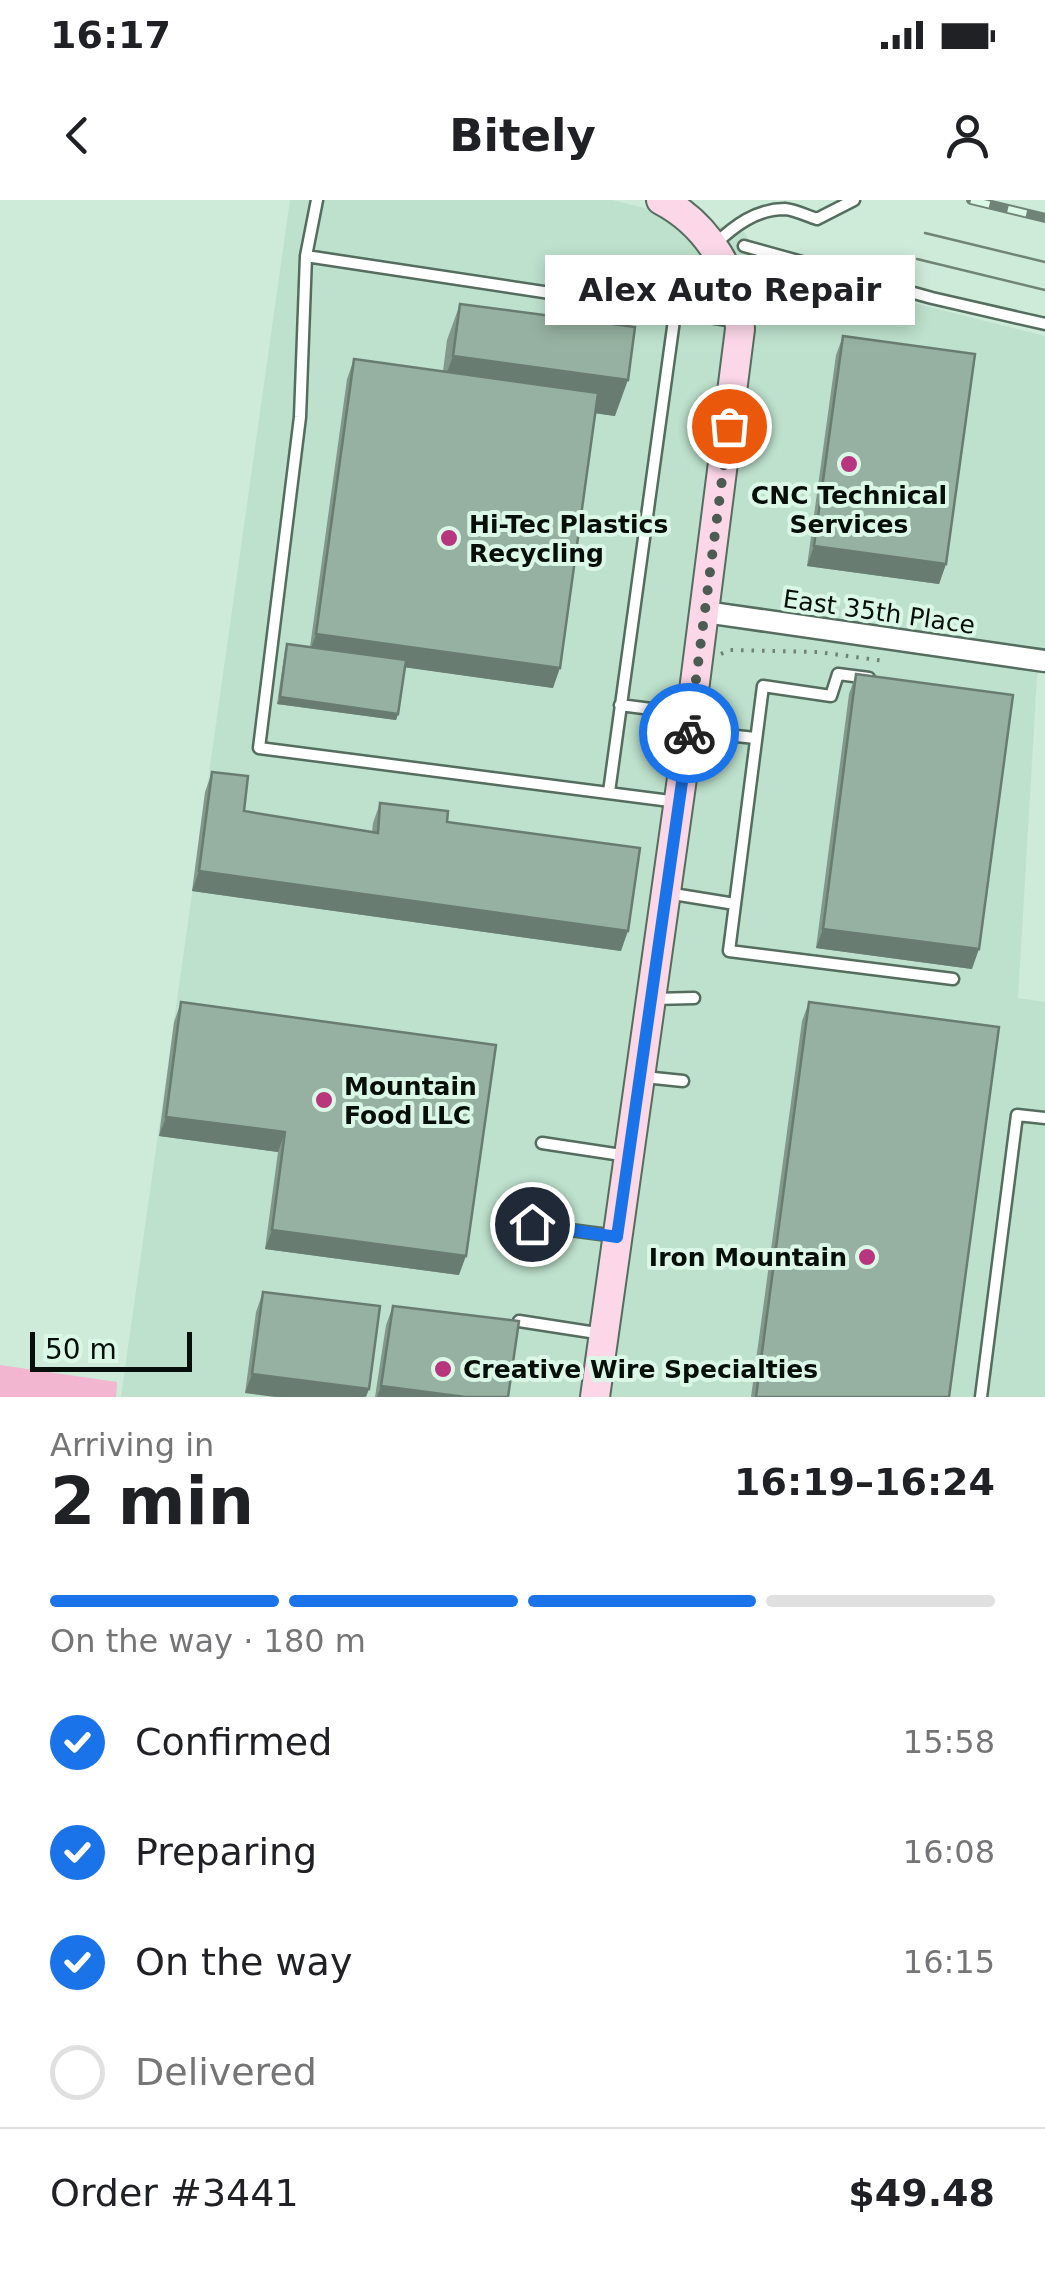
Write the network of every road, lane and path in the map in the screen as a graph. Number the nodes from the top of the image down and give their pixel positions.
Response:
1 (317, 200) edge
2 (660, 200) edge
3 (854, 200) edge
4 (713, 246) junction
5 (744, 246) dead end
6 (306, 256) junction
7 (676, 314) junction
8 (740, 322) junction
9 (1045, 324) edge
10 (705, 612) junction
11 (1045, 661) edge
12 (876, 680) edge
13 (620, 706) junction
14 (690, 722) junction
15 (755, 738) junction
16 (609, 792) junction
17 (679, 802) junction
18 (666, 893) junction
19 (735, 904) junction
20 (952, 980) dead end
21 (694, 998) dead end
22 (651, 999) junction
23 (640, 1076) junction
24 (683, 1082) dead end
25 (1045, 1118) edge
26 (542, 1144) dead end
27 (628, 1156) junction
28 (532, 1224) dead end
29 (617, 1237) junction
30 (519, 1321) edge
31 (604, 1334) junction
32 (595, 1397) edge
33 (981, 1397) edge

1 - 6 lane
2 - 4 street
3 - 4 lane
4 - 8 street
5 - 9 lane
6 - 7 lane
6 - 16 lane
7 - 8 lane
7 - 13 lane
8 - 10 street
10 - 11 street, East 35th Place
10 - 14 street
12 - 15 lane
13 - 14 lane
13 - 16 lane
14 - 15 lane
14 - 17 street
15 - 19 lane
16 - 17 lane
17 - 18 street
18 - 19 lane
18 - 22 street
19 - 20 lane
21 - 22 lane
22 - 23 street
23 - 24 lane
23 - 27 street
25 - 33 lane
26 - 27 lane
27 - 29 street
28 - 29 lane
29 - 31 street
30 - 31 lane
31 - 32 street

